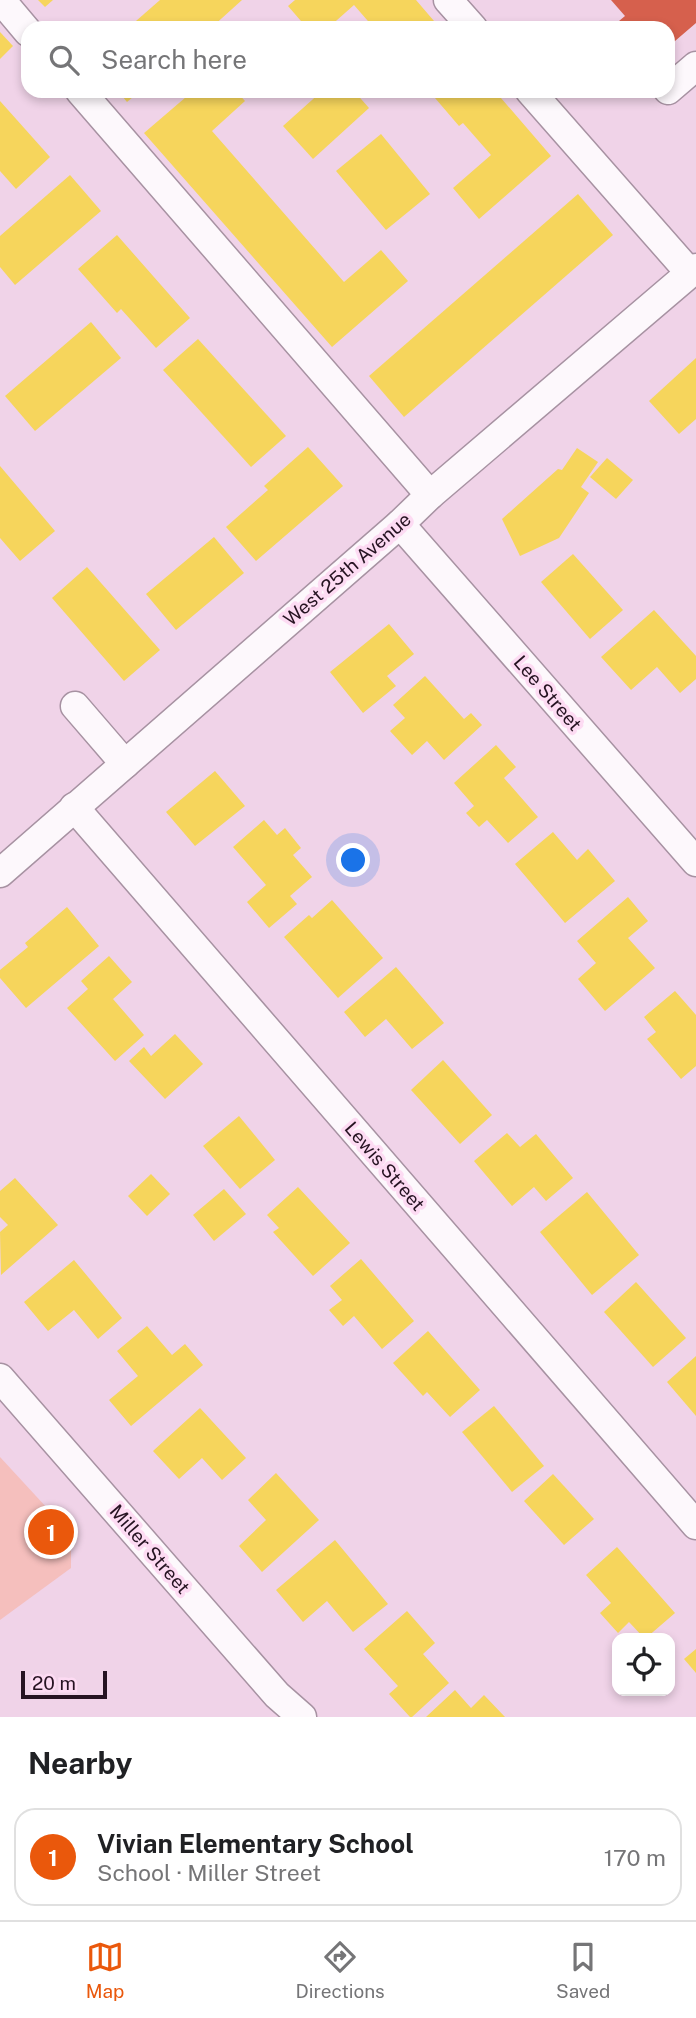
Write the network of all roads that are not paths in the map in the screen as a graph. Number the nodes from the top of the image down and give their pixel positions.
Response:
1 (1, 0) edge
2 (448, 0) edge
3 (467, 21) edge
4 (21, 24) edge
5 (696, 66) edge
6 (675, 84) edge
7 (86, 98) edge
8 (536, 98) edge
9 (693, 270) edge
10 (430, 495) junction
11 (400, 524) junction
12 (75, 706) dead end
13 (125, 764) junction
14 (74, 807) junction
15 (696, 862) edge
16 (0, 873) edge
17 (0, 1378) edge
18 (696, 1525) edge
19 (302, 1717) edge

1 - 4 street
2 - 3 street
5 - 6 street
7 - 10 street
8 - 9 street
9 - 10 street, West 25th Avenue
10 - 11 street, West 25th Avenue
11 - 13 street, West 25th Avenue
11 - 15 street, Lee Street
12 - 13 street
13 - 14 street, West 25th Avenue
14 - 16 street, West 25th Avenue
14 - 18 street, Lewis Street
17 - 19 street, Miller Street

